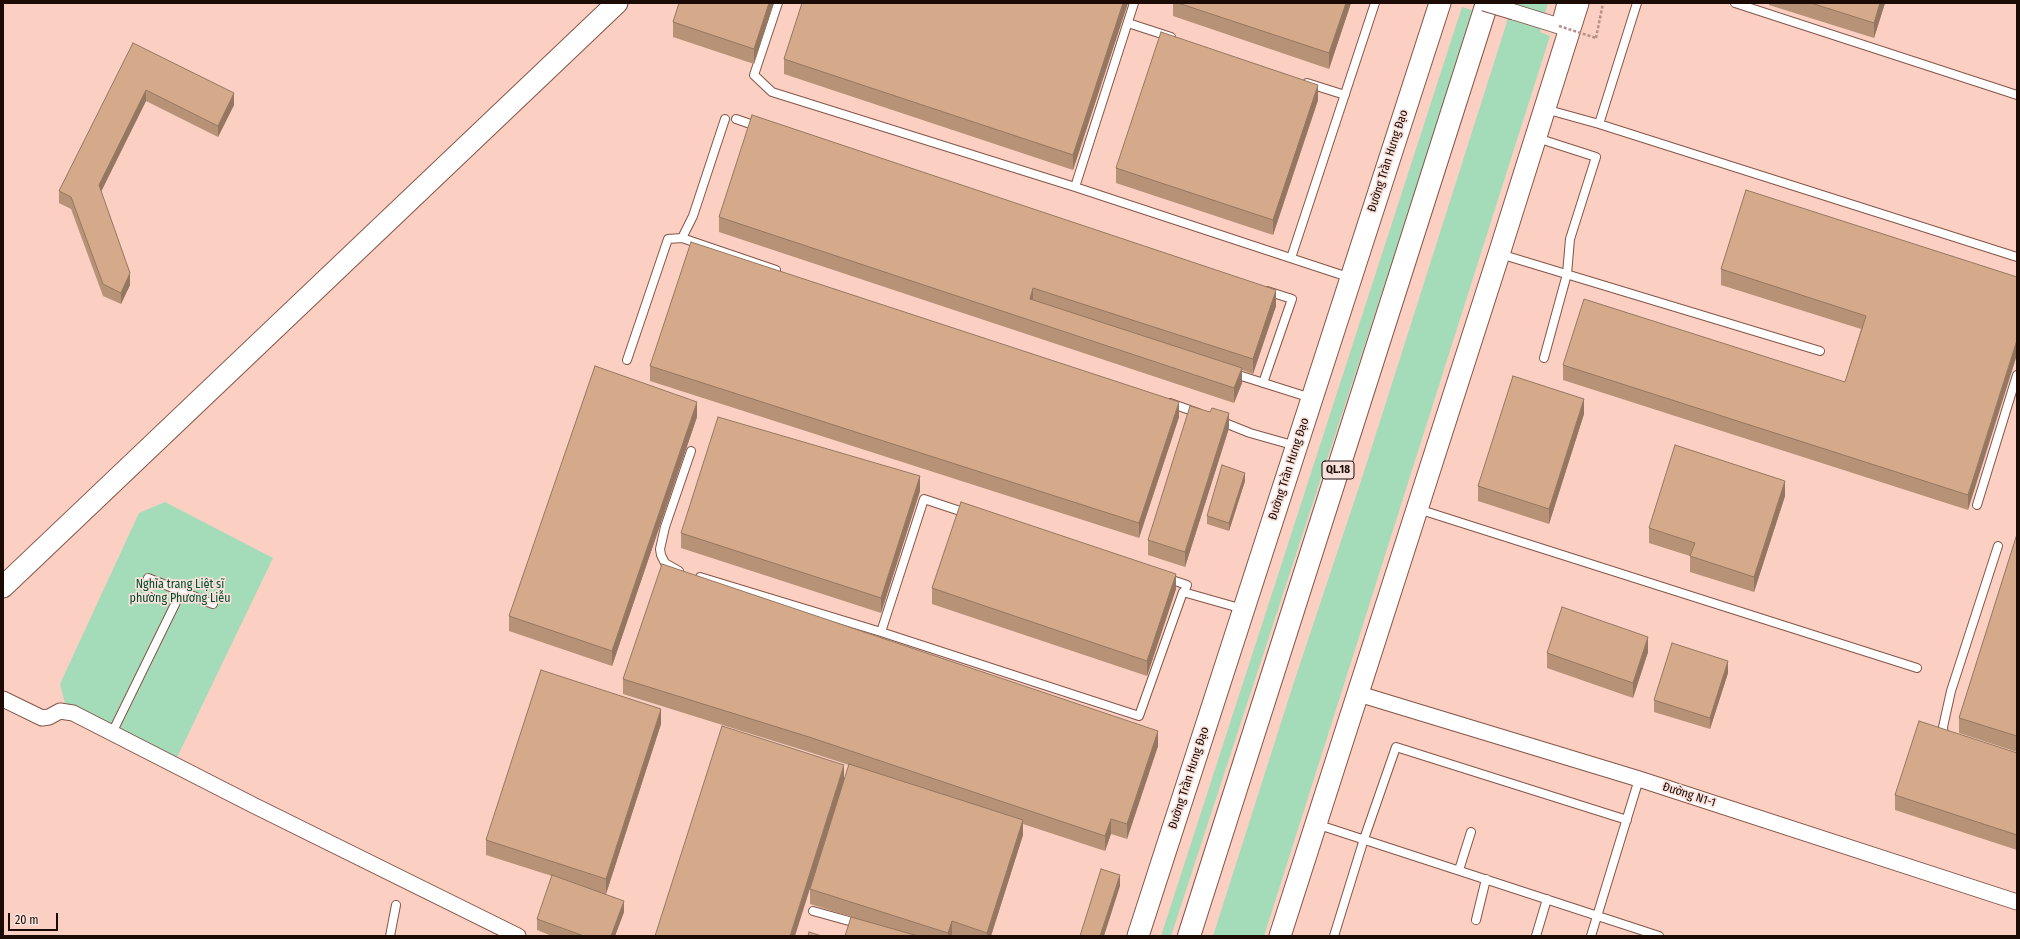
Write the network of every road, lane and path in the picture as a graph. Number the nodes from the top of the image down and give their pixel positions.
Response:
1 (617, 3) edge
2 (778, 3) edge
3 (1134, 3) edge
4 (1374, 3) edge
5 (1440, 3) edge
6 (1484, 3) edge
7 (1487, 3) edge
8 (1565, 3) edge
9 (1578, 3) edge
10 (1603, 3) edge
11 (1637, 3) edge
12 (1735, 3) edge
13 (1128, 23) junction
14 (1559, 26) junction
15 (1180, 40) edge
16 (1300, 80) edge
17 (1345, 95) junction
18 (2017, 95) edge
19 (1545, 109) junction
20 (725, 119) dead end
21 (736, 120) dead end
22 (1599, 124) junction
23 (767, 129) edge
24 (1536, 138) junction
25 (1075, 187) junction
26 (682, 238) junction
27 (1499, 254) junction
28 (2017, 257) edge
29 (1291, 258) junction
30 (786, 273) edge
31 (1567, 274) junction
32 (1351, 278) junction
33 (1262, 289) edge
34 (1820, 350) dead end
35 (1544, 358) dead end
36 (627, 360) dead end
37 (1225, 371) edge
38 (2017, 375) edge
39 (1263, 383) junction
40 (1312, 399) junction
41 (1165, 401) edge
42 (1296, 446) junction
43 (691, 451) dead end
44 (1977, 505) dead end
45 (1417, 508) junction
46 (977, 516) edge
47 (1998, 546) dead end
48 (1157, 575) edge
49 (148, 578) dead end
50 (3, 587) edge
51 (181, 592) junction
52 (1184, 592) junction
53 (213, 604) dead end
54 (1243, 609) junction
55 (881, 632) junction
56 (1917, 668) dead end
57 (1359, 694) junction
58 (3, 699) edge
59 (112, 733) junction
60 (1951, 742) edge
61 (1639, 779) junction
62 (1627, 820) junction
63 (1316, 824) junction
64 (1471, 832) dead end
65 (1364, 839) junction
66 (1459, 870) junction
67 (1486, 879) junction
68 (1547, 899) junction
69 (2017, 902) edge
70 (396, 905) dead end
71 (813, 910) dead end
72 (1597, 915) junction
73 (1476, 920) dead end
74 (865, 925) edge
75 (390, 936) edge
76 (518, 936) edge
77 (1138, 936) edge
78 (1189, 936) edge
79 (1280, 936) edge
80 (1334, 936) edge
81 (1536, 936) edge
82 (1591, 936) edge
83 (1659, 936) edge

1 - 50 main road
2 - 25 lane
3 - 13 lane
4 - 17 lane
5 - 32 main road, Đường Trần Hưng Đạo
6 - 14 street, bridge
7 - 78 highway, QL.18
8 - 14 street
9 - 19 main road
10 - 14 path, bridge
11 - 22 lane
12 - 18 lane
13 - 15 lane
13 - 25 lane
16 - 17 lane
17 - 29 lane
19 - 22 lane
19 - 24 main road
20 - 26 lane
21 - 23 lane
22 - 28 lane
24 - 27 main road
24 - 31 lane
25 - 29 lane
26 - 30 lane
26 - 36 lane
27 - 31 lane
27 - 45 main road
29 - 32 lane
31 - 34 lane
31 - 35 lane
32 - 40 main road, Đường Trần Hưng Đạo
33 - 39 lane
37 - 39 lane
38 - 44 lane
39 - 40 lane
40 - 42 main road, Đường Trần Hưng Đạo
41 - 42 lane
42 - 54 main road, Đường Trần Hưng Đạo
43 - 55 lane
45 - 56 lane
45 - 57 main road
46 - 55 lane
47 - 60 lane
48 - 52 lane
49 - 51 lane
51 - 53 lane
51 - 59 lane
52 - 54 lane
52 - 55 lane
54 - 77 main road, Đường Trần Hưng Đạo
57 - 61 street, Đường N1-1
57 - 63 main road
58 - 59 street
59 - 76 street
61 - 62 lane
61 - 69 street, Đường N1-1
62 - 65 lane
62 - 72 lane
63 - 65 lane
63 - 79 main road
64 - 66 lane
65 - 66 lane
65 - 80 lane
66 - 67 lane
67 - 68 lane
67 - 73 lane
68 - 72 lane
68 - 81 lane
70 - 75 lane
71 - 74 lane
72 - 82 lane
72 - 83 lane

